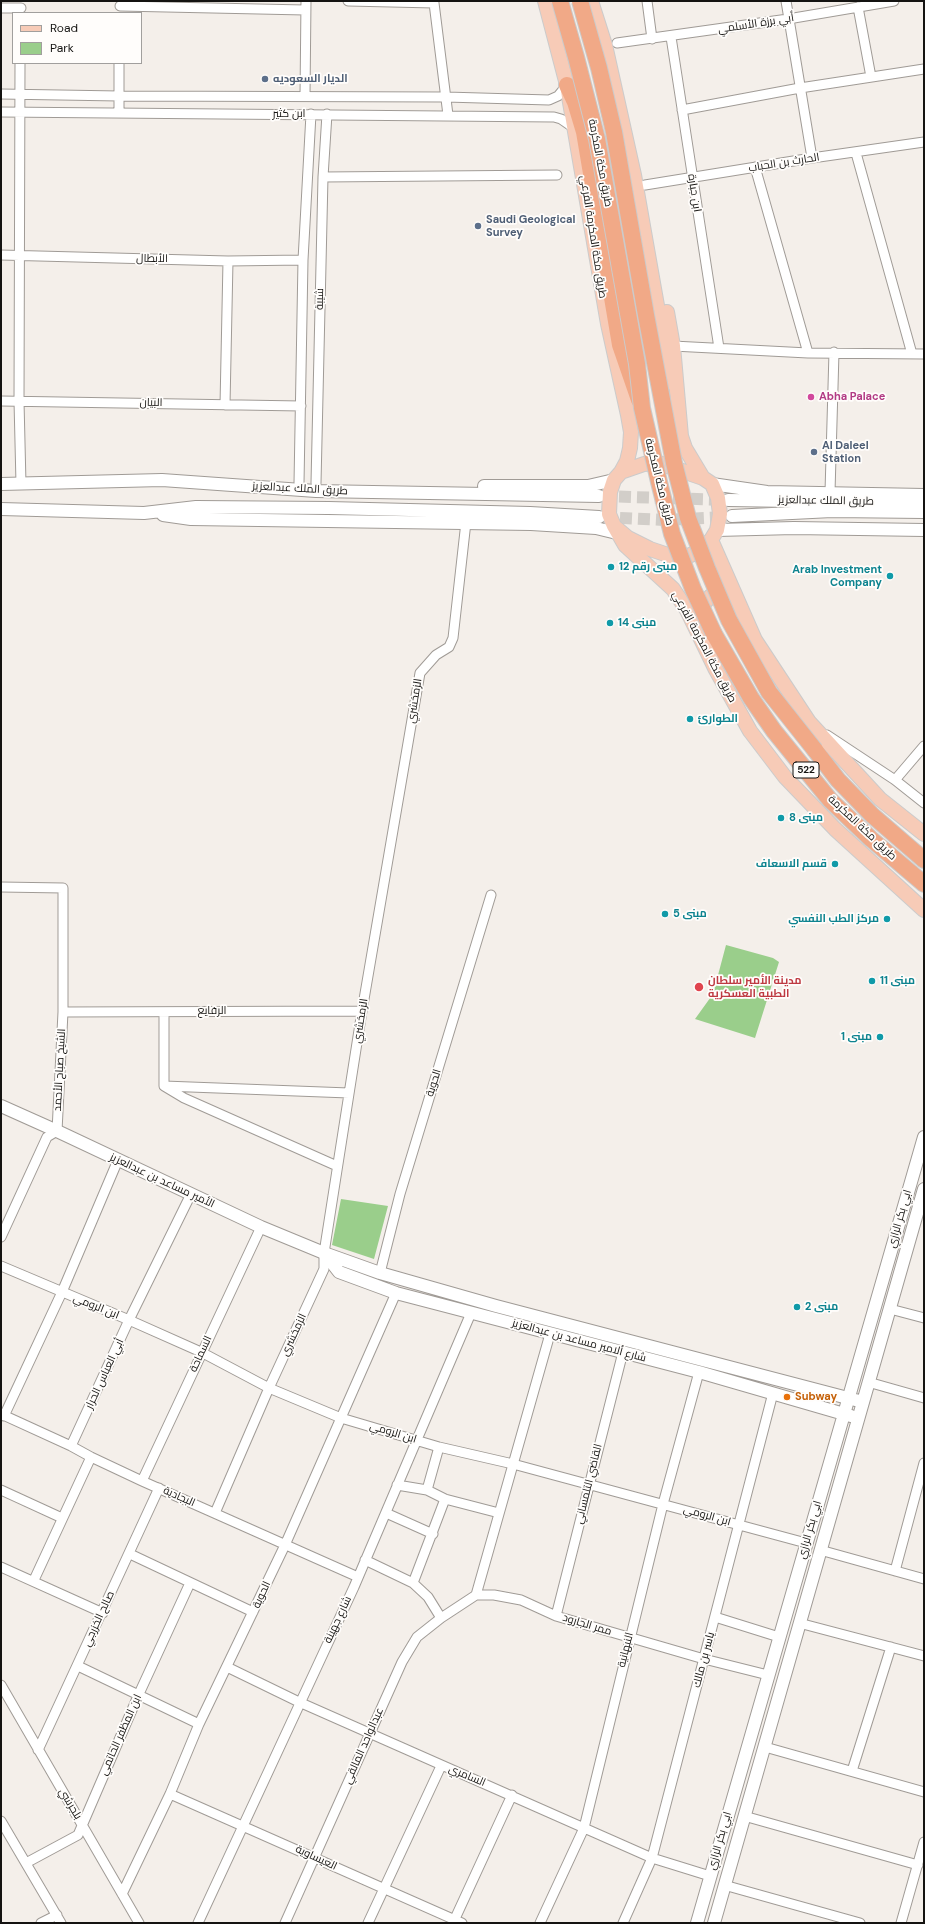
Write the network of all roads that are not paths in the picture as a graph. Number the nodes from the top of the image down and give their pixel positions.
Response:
1 (348, 1) edge
2 (545, 1) edge
3 (560, 1) edge
4 (580, 1) edge
5 (591, 1) edge
6 (646, 1) edge
7 (786, 1) edge
8 (894, 1) edge
9 (306, 5) edge
10 (21, 7) edge
11 (120, 7) edge
12 (858, 7) junction
13 (1, 8) edge
14 (788, 19) junction
15 (671, 37) junction
16 (652, 39) junction
17 (617, 43) dead end
18 (20, 64) edge
19 (119, 64) edge
20 (924, 68) edge
21 (871, 77) junction
22 (567, 85) junction
23 (800, 88) junction
24 (1, 94) edge
25 (20, 94) junction
26 (119, 96) junction
27 (305, 96) junction
28 (446, 97) junction
29 (547, 100) junction
30 (682, 110) junction
31 (1, 112) edge
32 (20, 112) junction
33 (119, 113) junction
34 (311, 114) junction
35 (327, 114) junction
36 (448, 115) junction
37 (547, 117) junction
38 (574, 128) junction
39 (924, 142) edge
40 (856, 152) junction
41 (812, 158) junction
42 (756, 167) junction
43 (557, 175) dead end
44 (634, 175) junction
45 (323, 177) junction
46 (692, 177) junction
47 (645, 186) junction
48 (1, 255) edge
49 (20, 256) junction
50 (228, 260) junction
51 (303, 260) junction
52 (672, 346) junction
53 (719, 348) junction
54 (808, 352) junction
55 (834, 352) junction
56 (912, 354) junction
57 (924, 354) edge
58 (1, 401) edge
59 (19, 401) junction
60 (225, 405) junction
61 (301, 406) junction
62 (642, 408) junction
63 (665, 414) junction
64 (617, 476) junction
65 (162, 480) junction
66 (707, 481) junction
67 (299, 483) junction
68 (316, 483) junction
69 (1, 484) edge
70 (21, 484) junction
71 (830, 492) junction
72 (924, 494) edge
73 (599, 496) tunnel mouth
74 (728, 500) tunnel mouth
75 (924, 503) edge
76 (1, 509) edge
77 (924, 512) edge
78 (144, 513) junction
79 (732, 516) tunnel mouth
80 (598, 517) tunnel mouth
81 (466, 522) junction
82 (924, 530) edge
83 (619, 531) junction
84 (714, 535) junction
85 (744, 615) junction
86 (715, 668) junction
87 (809, 722) junction
88 (924, 746) edge
89 (895, 780) junction
90 (924, 803) edge
91 (872, 815) junction
92 (924, 834) edge
93 (924, 848) edge
94 (924, 860) edge
95 (924, 884) edge
96 (1, 887) edge
97 (491, 894) dead end
98 (924, 910) edge
99 (362, 1011) junction
100 (63, 1012) junction
101 (164, 1012) junction
102 (164, 1086) junction
103 (349, 1093) junction
104 (1, 1106) edge
105 (57, 1131) junction
106 (924, 1137) edge
107 (118, 1160) junction
108 (337, 1166) junction
109 (924, 1189) edge
110 (191, 1194) junction
111 (921, 1209) edge
112 (261, 1227) junction
113 (1, 1237) edge
114 (324, 1253) junction
115 (1, 1266) edge
116 (380, 1273) junction
117 (62, 1292) junction
118 (396, 1293) junction
119 (890, 1309) junction
120 (470, 1313) junction
121 (526, 1314) junction
122 (924, 1318) edge
123 (129, 1320) junction
124 (524, 1327) junction
125 (550, 1334) junction
126 (201, 1352) junction
127 (623, 1352) junction
128 (699, 1372) junction
129 (868, 1382) junction
130 (269, 1388) junction
131 (773, 1392) junction
132 (848, 1398) junction
133 (924, 1398) edge
134 (863, 1402) junction
135 (843, 1414) junction
136 (3, 1415) edge
137 (341, 1418) junction
138 (858, 1418) junction
139 (417, 1440) junction
140 (72, 1446) junction
141 (439, 1446) junction
142 (91, 1457) junction
143 (924, 1463) edge
144 (513, 1464) junction
145 (142, 1481) junction
146 (397, 1485) junction
147 (589, 1485) junction
148 (159, 1488) junction
149 (1, 1490) edge
150 (427, 1490) junction
151 (445, 1499) junction
152 (663, 1504) junction
153 (215, 1513) junction
154 (386, 1513) junction
155 (499, 1513) junction
156 (62, 1518) junction
157 (739, 1525) junction
158 (432, 1534) junction
159 (806, 1543) junction
160 (285, 1545) junction
161 (820, 1550) junction
162 (130, 1554) junction
163 (365, 1560) junction
164 (1, 1567) edge
165 (895, 1571) junction
166 (358, 1576) junction
167 (924, 1579) edge
168 (34, 1580) junction
169 (190, 1583) junction
170 (413, 1583) junction
171 (476, 1595) junction
172 (102, 1612) junction
173 (254, 1612) junction
174 (556, 1616) junction
175 (715, 1617) junction
176 (441, 1618) junction
177 (799, 1623) junction
178 (779, 1636) junction
179 (629, 1638) junction
180 (891, 1647) junction
181 (924, 1656) edge
182 (704, 1659) junction
183 (78, 1666) junction
184 (227, 1667) junction
185 (768, 1675) junction
186 (1, 1685) edge
187 (138, 1696) junction
188 (299, 1702) junction
189 (199, 1724) junction
190 (370, 1734) junction
191 (765, 1747) junction
192 (38, 1750) junction
193 (441, 1766) junction
194 (852, 1771) junction
195 (924, 1792) edge
196 (170, 1794) junction
197 (512, 1795) junction
198 (744, 1816) junction
199 (1, 1821) edge
200 (82, 1824) junction
201 (242, 1824) junction
202 (584, 1828) junction
203 (924, 1842) edge
204 (315, 1858) junction
205 (652, 1858) junction
206 (26, 1864) junction
207 (918, 1865) junction
208 (710, 1876) junction
209 (724, 1885) junction
210 (383, 1889) junction
211 (122, 1894) junction
212 (56, 1914) junction
213 (457, 1922) edge
214 (41, 1923) edge
215 (61, 1923) edge
216 (139, 1923) edge
217 (198, 1923) edge
218 (285, 1923) edge
219 (368, 1923) edge
220 (540, 1923) edge
221 (623, 1923) edge
222 (697, 1923) edge
223 (714, 1923) edge
224 (860, 1923) edge
225 (901, 1923) edge

1 - 28 street
2 - 22 main road, طريق مكة المكرمة الفرعي
3 - 62 highway, طريق مكة المكرمة, bridge
4 - 63 highway, طريق مكة المكرمة, bridge
5 - 44 main road
6 - 16 street
7 - 14 street
8 - 12 street, أبي برزة الأسلمي
9 - 11 street
9 - 27 street
10 - 13 street
12 - 14 street, أبي برزة الأسلمي
12 - 21 street
14 - 15 street, أبي برزة الأسلمي
14 - 23 street
15 - 16 street, أبي برزة الأسلمي
15 - 30 street, ابن جبارة
16 - 17 street, أبي برزة الأسلمي
18 - 25 street
19 - 26 street
20 - 21 street
21 - 23 street
22 - 29 street
22 - 38 main road, طريق مكة المكرمة الفرعي
22 - 62 highway, bridge
23 - 30 street
23 - 41 street
24 - 25 street, ابن كثير
25 - 26 street, ابن كثير
25 - 32 street
26 - 27 street, ابن كثير
26 - 33 street
27 - 28 street, ابن كثير
28 - 29 street, ابن كثير
28 - 36 street
29 - 37 street
30 - 46 street, ابن جبارة
31 - 32 street, ابن كثير
32 - 33 street, ابن كثير
32 - 49 street
33 - 34 street, ابن كثير
34 - 35 street, ابن كثير
34 - 51 street, شيبة
35 - 36 street, ابن كثير
35 - 45 street, شيبة
36 - 37 street, ابن كثير
37 - 38 street, ابن كثير
38 - 64 main road, طريق مكة المكرمة الفرعي
39 - 40 street, الحارث بن الحباب
40 - 41 street, الحارث بن الحباب
40 - 56 street
41 - 42 street, الحارث بن الحباب
42 - 46 street, الحارث بن الحباب
42 - 54 street
43 - 45 street
44 - 47 main road
44 - 63 main road, bridge
45 - 68 street, شيبة
46 - 47 street, الحارث بن الحباب
46 - 53 street, ابن جبارة
47 - 52 main road
48 - 49 street, الأبطال
49 - 50 street, الأبطال
49 - 59 street
50 - 51 street, الأبطال
50 - 60 street
51 - 61 street, شيبة
52 - 53 street
52 - 66 main road
53 - 54 street
54 - 55 street
55 - 56 street
55 - 71 street
56 - 57 street
58 - 59 street, البيان
59 - 60 street, البيان
59 - 70 street
60 - 61 street, البيان
61 - 67 street, شيبة
62 - 95 highway, طريق مكة المكرمة / 522, bridge
63 - 91 highway, طريق مكة المكرمة, bridge
64 - 66 main road
64 - 68 street
64 - 83 main road
65 - 67 street
65 - 70 street, طريق الملك عبدالعزيز
65 - 73 street, طريق الملك عبدالعزيز
66 - 71 street
66 - 84 main road
67 - 68 street
69 - 70 street, طريق الملك عبدالعزيز
71 - 72 street
74 - 75 street, طريق الملك عبدالعزيز
76 - 78 street, طريق الملك عبدالعزيز
77 - 79 street, طريق الملك عبدالعزيز
78 - 80 street, طريق الملك عبدالعزيز
78 - 81 street
81 - 83 street
81 - 99 street, الزمخشري
82 - 84 street
83 - 84 main road
83 - 86 main road, طريق مكة المكرمة الفرعي
84 - 85 main road
85 - 86 main road
85 - 87 main road
86 - 98 main road, طريق مكة المكرمة الفرعي
87 - 89 street
87 - 92 main road
88 - 89 street
89 - 90 street
91 - 93 highway
91 - 94 highway, طريق مكة المكرمة
96 - 100 street, الشيخ صباح الأحمد
97 - 116 street, الحوية
99 - 101 street, الرفايع
99 - 103 street, الزمخشري
100 - 101 street, الرفايع
100 - 105 street, الشيخ صباح الأحمد
101 - 102 street
102 - 103 street
102 - 108 street
103 - 108 street, الزمخشري
104 - 105 street, الأمير مساعد بن عبدالعزيز
105 - 107 street, الأمير مساعد بن عبدالعزيز
105 - 113 street
106 - 132 street, ابي بكر الرازي
107 - 110 street, الأمير مساعد بن عبدالعزيز
107 - 117 street
108 - 114 street, الزمخشري
109 - 111 street, ابي بكر الرازي
110 - 112 street, الأمير مساعد بن عبدالعزيز
110 - 123 street, أبي العباس الحرار
111 - 119 street, ابي بكر الرازي
112 - 114 street, الأمير مساعد بن عبدالعزيز
112 - 126 street, السماحة
114 - 116 street, الأمير مساعد بن عبدالعزيز
114 - 118 street, شارع ألامير مساعد بن عبدالعزيز
114 - 130 street, الزمخشري
115 - 117 street, ابن الرومي
116 - 121 street, الأمير مساعد بن عبدالعزيز
117 - 123 street, ابن الرومي
117 - 136 street
118 - 120 street, شارع ألامير مساعد بن عبدالعزيز
118 - 137 street, الحوية
119 - 122 street
119 - 129 street, ابي بكر الرازي
120 - 124 street, شارع ألامير مساعد بن عبدالعزيز
120 - 139 street, شارع جهينة
121 - 124 street
121 - 132 street, الأمير مساعد بن عبدالعزيز
123 - 126 street, ابن الرومي
123 - 140 street, أبي العباس الحرار
124 - 125 street, شارع ألامير مساعد بن عبدالعزيز
125 - 127 street, شارع ألامير مساعد بن عبدالعزيز
125 - 144 street
126 - 130 street, ابن الرومي
126 - 145 street, السماحة
127 - 128 street, شارع ألامير مساعد بن عبدالعزيز
127 - 147 street, القاضي التلمساني
128 - 131 street, شارع ألامير مساعد بن عبدالعزيز
128 - 152 street, النبهانية
129 - 133 street
129 - 134 street, ابي بكر الرازي
130 - 137 street, ابن الرومي
130 - 153 street, الزمخشري
131 - 135 street, شارع ألامير مساعد بن عبدالعزيز
131 - 157 street, ياسر بن مالك
132 - 134 street
132 - 135 street, ابي بكر الرازي
134 - 138 street, ابي بكر الرازي
135 - 138 street, شارع ألامير مساعد بن عبدالعزيز
135 - 159 street, ابي بكر الرازي
136 - 140 street, البجادية
137 - 139 street, ابن الرومي
137 - 160 street, الحوية
138 - 161 street, ابي بكر الرازي
139 - 141 street, ابن الرومي
139 - 146 street, شارع جهينة
140 - 142 street, البجادية
141 - 144 street, ابن الرومي
141 - 150 street
142 - 145 street, البجادية
142 - 156 street
143 - 165 street
144 - 147 street, ابن الرومي
144 - 155 street
145 - 148 street, البجادية
146 - 150 street
146 - 154 street, شارع جهينة
147 - 152 street, ابن الرومي
147 - 174 street, القاضي التلمساني
148 - 153 street, البجادية
148 - 162 street, صالح الخزرجي
149 - 156 street
150 - 151 street
151 - 155 street
151 - 158 street
152 - 157 street, ابن الرومي
152 - 179 street, النبهانية
153 - 160 street, البجادية
154 - 158 street
154 - 163 street, شارع جهينة
155 - 171 street
156 - 168 street
157 - 159 street, ابن الرومي
157 - 175 street, ياسر بن مالك
158 - 170 street
159 - 178 street, ابي بكر الرازي
160 - 166 street, البجادية
160 - 173 street, الحوية
161 - 165 street
161 - 177 street, ابي بكر الرازي
162 - 169 street
162 - 172 street, صالح الخزرجي
163 - 166 street, شارع جهينة
163 - 170 street
164 - 168 street
165 - 167 street
166 - 188 street, شارع جهينة
168 - 172 street
169 - 173 street
169 - 187 street, ابن المظفر الحاتمي
170 - 176 street
171 - 174 street, ممر الجارود
171 - 176 street, عبدالواحد المالقي
172 - 183 street, صالح الخزرجي
173 - 184 street, الحوية
174 - 179 street, ممر الجارود
175 - 178 street
175 - 182 street, ياسر بن مالك
176 - 190 street, عبدالواحد المالقي
177 - 180 street
177 - 191 street, ابي بكر الرازي
178 - 185 street, ابي بكر الرازي
179 - 182 street, ممر الجارود
179 - 202 street, النبهانية
180 - 181 street
180 - 194 street
182 - 185 street, ممر الجارود
182 - 205 street, ياسر بن مالك
183 - 187 street
183 - 192 street, صالح الخزرجي
184 - 188 street, السامري
184 - 189 street, الحوية
185 - 208 street, ابي بكر الرازي
186 - 192 street, بلجرشي
187 - 189 street
187 - 200 street, ابن المظفر الحاتمي
188 - 190 street, السامري
188 - 201 street, شارع جهينة
189 - 196 street, الحوية
190 - 193 street, السامري
190 - 204 street, عبدالواحد المالقي
191 - 194 street
191 - 198 street, ابي بكر الرازي
192 - 200 street, بلجرشي
193 - 197 street, السامري
193 - 210 street
194 - 195 street
196 - 201 street, العيساوية
196 - 211 street, الحوية
197 - 202 street, السامري
197 - 213 street
198 - 207 street
198 - 209 street, ابي بكر الرازي
199 - 206 street
200 - 206 street, ابن المظفر الحاتمي
200 - 211 street, بلجرشي
201 - 204 street, العيساوية
201 - 217 street, شارع جهينة
202 - 205 street, السامري
202 - 220 street, النبهانية
203 - 207 street
204 - 210 street, العيساوية
204 - 218 street, عبدالواحد المالقي
205 - 208 street, السامري
205 - 221 street, ياسر بن مالك
206 - 212 street
207 - 225 street
208 - 222 street, ابي بكر الرازي
209 - 223 street, ابي بكر الرازي
209 - 224 street
210 - 213 street, العيساوية
210 - 219 street
211 - 216 street, بلجرشي
212 - 214 street
212 - 215 street

